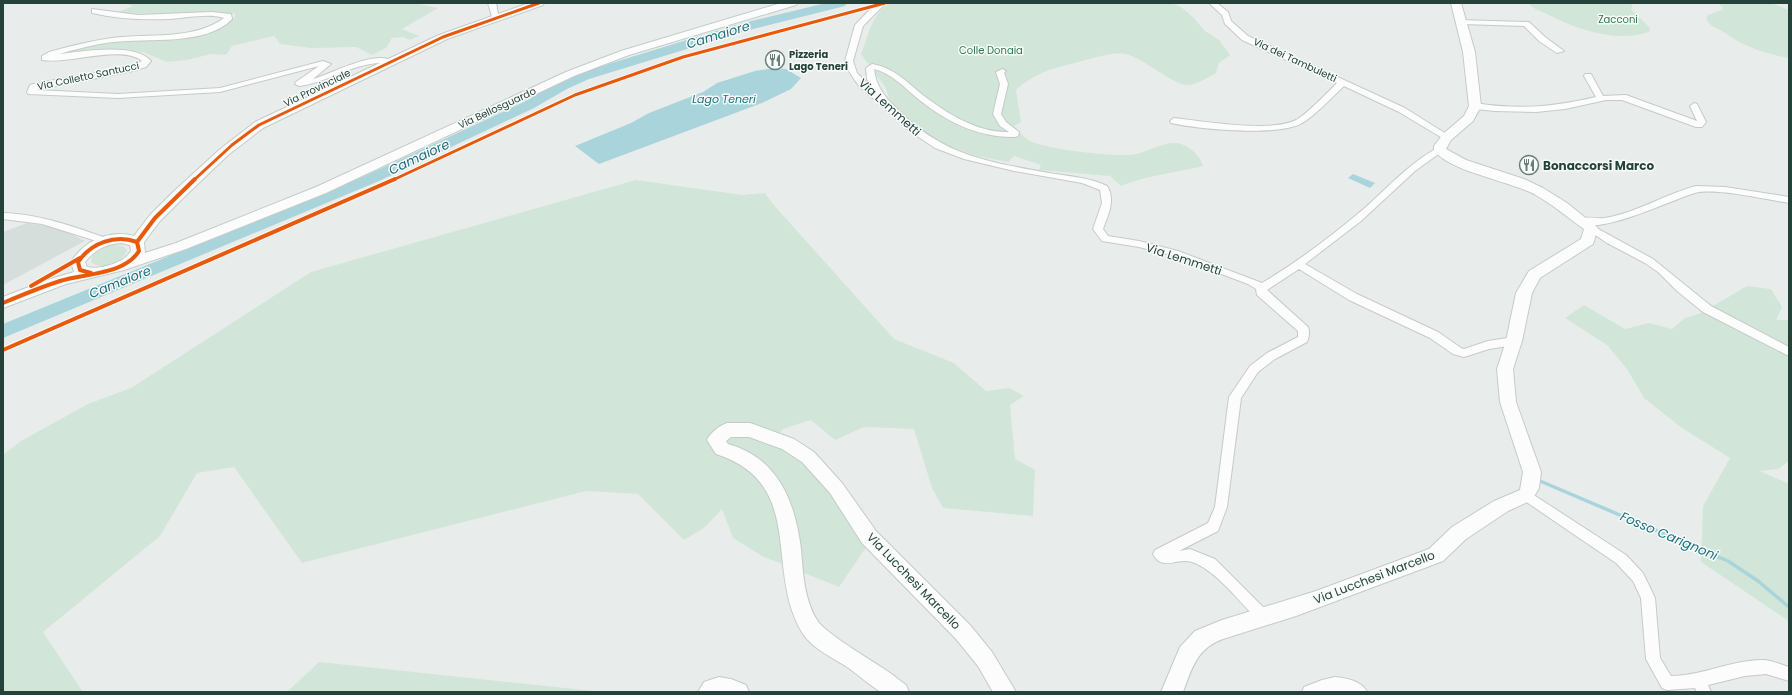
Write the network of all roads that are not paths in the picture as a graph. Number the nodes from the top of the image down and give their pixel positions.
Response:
1 (492, 3) edge
2 (539, 3) edge
3 (792, 3) edge
4 (1213, 3) edge
5 (1456, 3) edge
6 (882, 4) edge
7 (95, 11) dead end
8 (496, 17) junction
9 (1462, 22) junction
10 (1560, 51) dead end
11 (390, 62) junction
12 (1002, 71) dead end
13 (1588, 76) dead end
14 (1344, 82) junction
15 (881, 99) junction
16 (1601, 99) junction
17 (1474, 106) junction
18 (1694, 106) dead end
19 (1174, 121) dead end
20 (1443, 143) junction
21 (1789, 200) edge
22 (160, 212) junction
23 (3, 216) edge
24 (1586, 225) junction
25 (108, 241) junction
26 (187, 242) junction
27 (138, 244) junction
28 (80, 258) junction
29 (1298, 264) junction
30 (119, 267) junction
31 (91, 273) junction
32 (1262, 288) junction
33 (3, 298) edge
34 (3, 303) edge
35 (1514, 341) junction
36 (1789, 352) edge
37 (1526, 495) junction
38 (1265, 618) junction
39 (1789, 674) edge
40 (1701, 686) edge
41 (709, 692) edge
42 (738, 692) edge
43 (898, 692) edge
44 (1005, 692) edge
45 (1172, 692) edge
46 (1309, 692) edge
47 (1360, 692) edge

1 - 8 street
2 - 8 street, Via Provinciale
3 - 26 street, Via Bellosguardo
4 - 14 street, Via dei Tambuletti
5 - 9 street
6 - 15 street, Via Lemmetti
7 - 11 street, Via Colletto Santucci
8 - 11 street, Via Provinciale
9 - 10 street
9 - 17 street
11 - 22 street, Via Provinciale
12 - 15 street
13 - 16 street
14 - 19 street, Via dei Tambuletti
14 - 20 street, Via dei Tambuletti
15 - 32 street, Via Lemmetti
16 - 17 street
16 - 18 street
17 - 20 street
20 - 24 street
20 - 29 street
21 - 24 street
22 - 25 street, Via Provinciale
22 - 27 street, Via Provinciale
23 - 25 street
24 - 35 street
24 - 36 street
25 - 27 street, Via Provinciale
25 - 28 street, Via Provinciale
26 - 27 street, Via Provinciale
26 - 30 street, Via Provinciale
27 - 30 street, Via Provinciale
28 - 31 street
28 - 33 street, Via Provinciale
29 - 32 street
29 - 35 street
30 - 31 street, Via Provinciale
31 - 34 street, Via Provinciale
32 - 38 street
35 - 37 street
37 - 38 street, Via Lucchesi Marcello
37 - 40 street
38 - 45 street, Via Lucchesi Marcello
39 - 40 street
41 - 42 street
43 - 44 street, Via Lucchesi Marcello
46 - 47 street

